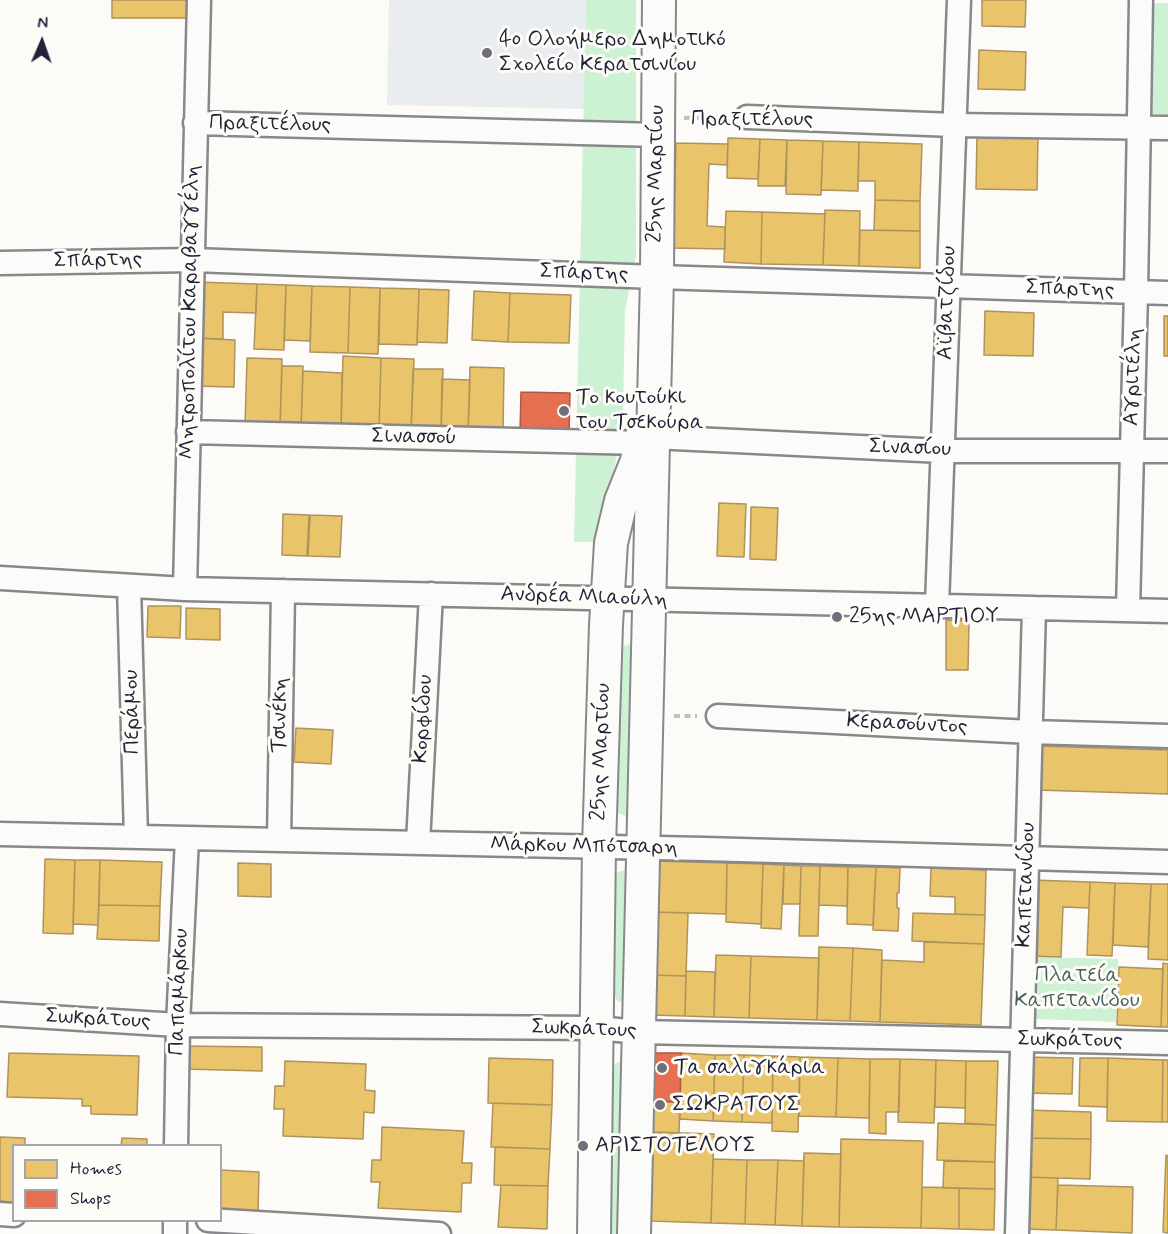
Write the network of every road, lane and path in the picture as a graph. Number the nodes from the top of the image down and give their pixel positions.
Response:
1 (199, 0) edge
2 (659, 0) edge
3 (959, 0) edge
4 (1141, 0) edge
5 (747, 117) joint
6 (195, 123) junction
7 (954, 125) junction
8 (1138, 128) junction
9 (1168, 128) edge
10 (658, 135) junction
11 (194, 260) junction
12 (0, 263) edge
13 (657, 277) junction
14 (948, 286) junction
15 (1136, 292) junction
16 (1168, 293) edge
17 (188, 432) junction
18 (647, 440) junction
19 (1132, 450) junction
20 (1168, 451) edge
21 (942, 452) junction
22 (0, 578) edge
23 (129, 586) junction
24 (185, 589) junction
25 (283, 591) junction
26 (431, 594) junction
27 (607, 599) junction
28 (649, 600) junction
29 (937, 606) junction
30 (1034, 608) junction
31 (1128, 610) junction
32 (1168, 611) edge
33 (718, 716) joint
34 (646, 717) junction
35 (1031, 732) junction
36 (1168, 736) edge
37 (0, 834) edge
38 (136, 837) junction
39 (187, 838) junction
40 (279, 840) junction
41 (418, 843) junction
42 (599, 847) junction
43 (643, 848) junction
44 (1028, 858) junction
45 (1168, 862) edge
46 (0, 1014) edge
47 (178, 1025) junction
48 (597, 1028) junction
49 (639, 1032) junction
50 (1022, 1040) junction
51 (1168, 1043) edge
52 (176, 1144) edge
53 (222, 1222) edge
54 (439, 1234) edge
55 (594, 1234) edge
56 (634, 1234) edge
57 (1017, 1234) edge

1 - 6 street, Μητροπολίτου Καραβαγγέλη
2 - 10 street, 25ης Μαρτίου
3 - 7 street, Αϊβατζίδου
4 - 8 street, Αγριτέλη
5 - 7 street, Πραξιτέλους
5 - 10 path, Πραξιτέλους
6 - 10 street, Πραξιτέλους
6 - 11 street, Μητροπολίτου Καραβαγγέλη
7 - 8 street, Πραξιτέλους
7 - 14 street, Αϊβατζίδου
8 - 9 street, Πραξιτέλους
8 - 15 street, Αγριτέλη
10 - 13 street, 25ης Μαρτίου
11 - 12 street, Σπάρτης
11 - 13 street, Σπάρτης
11 - 17 street, Μητροπολίτου Καραβαγγέλη
13 - 14 street, Σπάρτης
13 - 18 street, 25ης Μαρτίου
14 - 15 street, Σπάρτης
14 - 21 street, Αϊβατζίδου
15 - 16 street, Σπάρτης
15 - 19 street, Αγριτέλη
17 - 18 street, Σινασσού
17 - 24 street, Μητροπολίτου Καραβαγγέλη
18 - 21 street, Σινασίου
18 - 27 street, 25ης Μαρτίου
18 - 28 street, 25ης Μαρτίου
19 - 20 street, Σινασίου
19 - 21 street, Σινασίου
19 - 31 street, Αγριτέλη
21 - 29 street, Αϊβατζίδου
22 - 23 street, Ανδρέα Μιαούλη
23 - 24 street, Ανδρέα Μιαούλη
23 - 38 street, Περάμου
24 - 25 street, Ανδρέα Μιαούλη
25 - 26 street, Ανδρέα Μιαούλη
25 - 40 street, Τσινέκη
26 - 27 street, Ανδρέα Μιαούλη
26 - 41 street, Κορφίδου
27 - 28 street, Ανδρέα Μιαούλη
27 - 42 street, 25ης Μαρτίου
28 - 29 street, Ανδρέα Μιαούλη
28 - 34 street, 25ης Μαρτίου
29 - 30 street, Ανδρέα Μιαούλη
30 - 31 street, Ανδρέα Μιαούλη
30 - 35 street, Καπετανίδου
31 - 32 street, Ανδρέα Μιαούλη
33 - 34 path
33 - 35 street, Κερασούντος
34 - 43 street, 25ης Μαρτίου
35 - 36 street, Κερασούντος
35 - 44 street, Καπετανίδου
37 - 38 street, Μάρκου Μπότσαρη
38 - 39 street, Μάρκου Μπότσαρη
39 - 40 street, Μάρκου Μπότσαρη
39 - 47 street, Παπαμάρκου
40 - 41 street, Μάρκου Μπότσαρη
41 - 42 street, Μάρκου Μπότσαρη
42 - 43 street, Μάρκου Μπότσαρη
42 - 48 street, 25ης Μαρτίου
43 - 44 street, Μάρκου Μπότσαρη
43 - 49 street, 25ης Μαρτίου
44 - 45 street, Μάρκου Μπότσαρη
44 - 50 street, Καπετανίδου
46 - 47 street, Σωκράτους
47 - 48 street, Σωκράτους
47 - 52 street, Παπαμάρκου
48 - 49 street, Σωκράτους
48 - 55 street, 25ης Μαρτίου
49 - 50 street, Σωκράτους
49 - 56 street, 25ης Μαρτίου
50 - 51 street, Σωκράτους
50 - 57 street, Καπετανίδου
53 - 54 street

